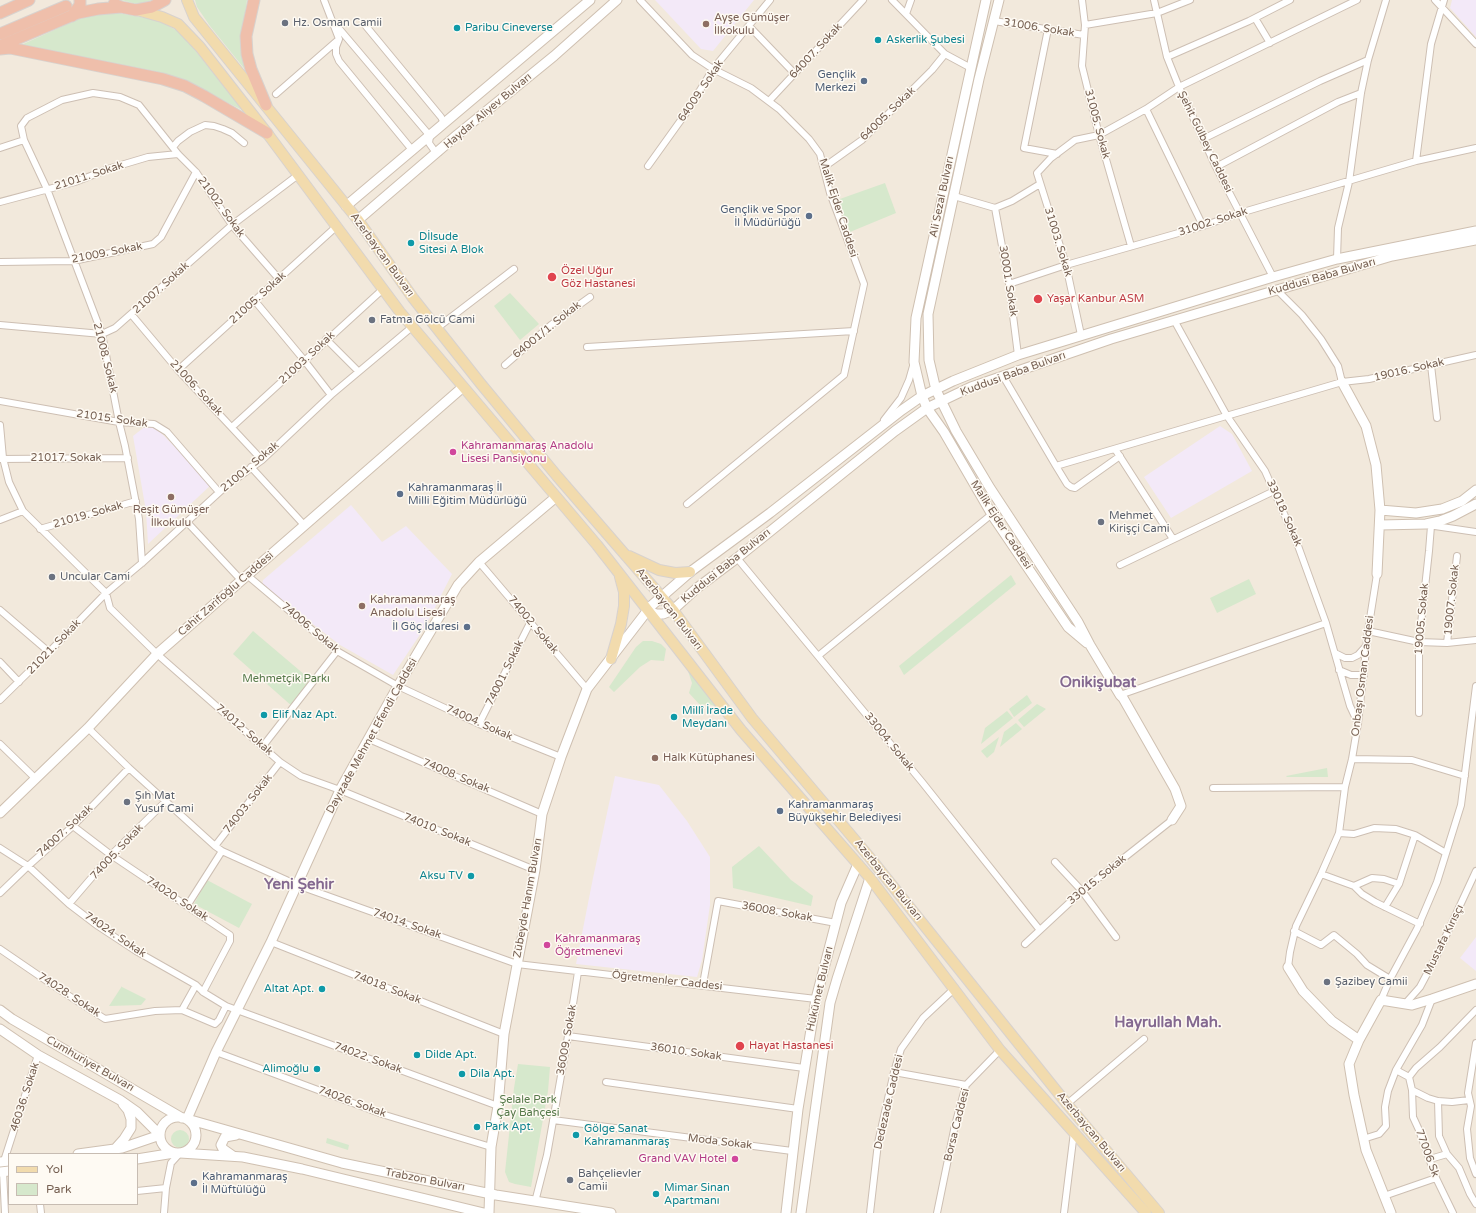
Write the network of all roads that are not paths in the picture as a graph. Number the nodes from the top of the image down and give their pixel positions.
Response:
1 (29, 0) edge
2 (80, 0) edge
3 (109, 0) edge
4 (165, 0) edge
5 (187, 0) edge
6 (254, 0) edge
7 (324, 0) edge
8 (590, 0) edge
9 (616, 0) edge
10 (640, 0) edge
11 (770, 0) edge
12 (863, 0) edge
13 (892, 0) edge
14 (911, 0) edge
15 (986, 0) edge
16 (999, 0) edge
17 (1082, 0) edge
18 (1154, 0) edge
19 (1190, 0) edge
20 (1290, 0) edge
21 (1358, 0) edge
22 (1386, 0) edge
23 (1435, 0) edge
24 (1444, 0) edge
25 (66, 6) dead end
26 (121, 7) junction
27 (1442, 7) junction
28 (136, 10) junction
29 (0, 13) edge
30 (906, 14) junction
31 (1156, 14) junction
32 (72, 16) junction
33 (1255, 18) junction
34 (994, 21) junction
35 (334, 22) junction
36 (365, 25) dead end
37 (1085, 25) junction
38 (749, 26) junction
39 (1048, 29) junction
40 (0, 34) edge
41 (1084, 35) junction
42 (339, 39) junction
43 (1270, 43) junction
44 (1476, 44) edge
45 (0, 47) edge
46 (945, 54) junction
47 (1167, 57) junction
48 (1368, 60) junction
49 (971, 68) junction
50 (713, 69) junction
51 (795, 74) junction
52 (1179, 87) junction
53 (1361, 93) junction
54 (276, 94) dead end
55 (769, 101) junction
56 (266, 105) junction
57 (1146, 109) junction
58 (444, 123) junction
59 (267, 133) junction
60 (1099, 135) junction
61 (430, 136) junction
62 (1203, 139) junction
63 (24, 140) junction
64 (244, 143) dead end
65 (173, 147) junction
66 (0, 148) edge
67 (1476, 148) edge
68 (413, 151) junction
69 (439, 152) junction
70 (178, 154) junction
71 (1057, 154) junction
72 (1416, 161) junction
73 (648, 166) dead end
74 (824, 167) junction
75 (1216, 167) junction
76 (196, 172) junction
77 (298, 175) junction
78 (1349, 182) junction
79 (1040, 184) junction
80 (47, 189) junction
81 (954, 196) junction
82 (0, 202) edge
83 (346, 206) junction
84 (995, 208) junction
85 (1240, 213) junction
86 (358, 220) junction
87 (232, 225) junction
88 (337, 226) junction
89 (1203, 226) junction
90 (1476, 231) edge
91 (1476, 240) edge
92 (1131, 246) junction
93 (1338, 260) junction
94 (73, 261) junction
95 (0, 262) edge
96 (1066, 265) junction
97 (514, 269) dead end
98 (1273, 277) junction
99 (279, 279) junction
100 (1009, 284) junction
101 (382, 290) junction
102 (1277, 290) junction
103 (590, 297) dead end
104 (255, 301) junction
105 (132, 314) junction
106 (1174, 320) junction
107 (0, 325) edge
108 (412, 327) junction
109 (437, 328) junction
110 (854, 331) junction
111 (102, 334) junction
112 (1081, 335) junction
113 (326, 340) junction
114 (588, 347) dead end
115 (1018, 355) junction
116 (1476, 355) edge
117 (304, 360) junction
118 (914, 362) junction
119 (505, 365) dead end
120 (1431, 365) junction
121 (178, 370) junction
122 (358, 371) junction
123 (1003, 376) junction
124 (1342, 382) junction
125 (463, 387) junction
126 (936, 390) junction
127 (331, 395) junction
128 (922, 396) junction
129 (0, 401) edge
130 (941, 401) junction
131 (927, 408) junction
132 (1227, 416) junction
133 (1437, 418) dead end
134 (119, 422) junction
135 (0, 425) edge
136 (232, 427) junction
137 (877, 430) junction
138 (1115, 449) junction
139 (1120, 456) junction
140 (128, 458) junction
141 (2, 459) edge
142 (262, 460) junction
143 (1056, 466) junction
144 (251, 467) junction
145 (1274, 490) junction
146 (1476, 490) edge
147 (219, 492) junction
148 (556, 497) junction
149 (136, 501) junction
150 (687, 504) dead end
151 (1476, 504) edge
152 (1380, 510) junction
153 (23, 511) junction
154 (992, 514) junction
155 (0, 520) edge
156 (187, 522) junction
157 (1380, 525) junction
158 (1428, 525) junction
159 (305, 526) junction
160 (40, 529) junction
161 (1476, 532) edge
162 (1173, 539) junction
163 (625, 554) junction
164 (1457, 556) dead end
165 (737, 558) junction
166 (479, 562) junction
167 (142, 563) junction
168 (1120, 565) dead end
169 (618, 572) junction
170 (690, 572) junction
171 (1377, 574) joint
172 (244, 578) junction
173 (106, 593) junction
174 (662, 597) junction
175 (0, 610) edge
176 (648, 610) junction
177 (673, 610) junction
178 (530, 621) junction
179 (1326, 623) junction
180 (1368, 631) junction
181 (1476, 640) edge
182 (1419, 642) junction
183 (1447, 643) junction
184 (1090, 645) junction
185 (1367, 645) junction
186 (337, 651) junction
187 (49, 652) junction
188 (1335, 653) junction
189 (157, 654) junction
190 (818, 656) junction
191 (611, 659) junction
192 (0, 662) edge
193 (1339, 670) junction
194 (1364, 675) junction
195 (19, 682) junction
196 (398, 686) junction
197 (1476, 686) edge
198 (587, 689) junction
199 (1120, 695) junction
200 (0, 700) edge
201 (1419, 713) dead end
202 (1358, 723) junction
203 (479, 724) junction
204 (88, 728) junction
205 (369, 739) junction
206 (0, 744) edge
207 (263, 746) junction
208 (562, 757) junction
209 (1352, 759) junction
210 (280, 762) junction
211 (128, 768) junction
212 (1465, 776) junction
213 (36, 779) junction
214 (1345, 787) junction
215 (1213, 788) dead end
216 (340, 790) junction
217 (165, 802) junction
218 (0, 813) edge
219 (542, 814) junction
220 (1172, 820) joint
221 (73, 826) junction
222 (1339, 833) junction
223 (1416, 835) junction
224 (215, 846) junction
225 (0, 848) edge
226 (222, 851) junction
227 (1446, 853) junction
228 (111, 855) junction
229 (1055, 862) dead end
230 (858, 864) junction
231 (28, 866) junction
232 (535, 870) junction
233 (1476, 871) edge
234 (1321, 874) junction
235 (870, 878) junction
236 (1399, 884) junction
237 (297, 885) junction
238 (1354, 886) junction
239 (1082, 891) junction
240 (0, 893) edge
241 (69, 904) junction
242 (187, 906) junction
243 (1385, 907) junction
244 (836, 923) junction
245 (1420, 924) junction
246 (1040, 929) junction
247 (1294, 931) junction
248 (1116, 937) dead end
249 (271, 942) junction
250 (1025, 944) dead end
251 (0, 949) edge
252 (517, 964) junction
253 (1288, 967) joint
254 (578, 972) junction
255 (1390, 979) junction
256 (703, 984) junction
257 (1476, 984) edge
258 (196, 985) junction
259 (955, 988) junction
260 (203, 992) junction
261 (816, 999) junction
262 (1432, 999) junction
263 (1381, 1000) junction
264 (1405, 1004) junction
265 (226, 1006) junction
266 (0, 1010) edge
267 (182, 1010) junction
268 (238, 1010) junction
269 (1476, 1010) edge
270 (0, 1029) edge
271 (504, 1034) junction
272 (568, 1036) junction
273 (1144, 1039) dead end
274 (1359, 1040) junction
275 (1476, 1043) edge
276 (1000, 1050) junction
277 (216, 1052) junction
278 (38, 1055) junction
279 (804, 1068) junction
280 (1396, 1070) junction
281 (894, 1072) junction
282 (1409, 1077) junction
283 (606, 1082) dead end
284 (966, 1085) junction
285 (1412, 1090) junction
286 (120, 1100) junction
287 (1438, 1101) junction
288 (1067, 1104) junction
289 (1472, 1105) edge
290 (498, 1106) junction
291 (798, 1109) junction
292 (184, 1118) junction
293 (553, 1120) junction
294 (1074, 1132) junction
295 (160, 1135) junction
296 (241, 1136) junction
297 (1363, 1139) junction
298 (491, 1147) junction
299 (1089, 1148) junction
300 (115, 1149) junction
301 (792, 1151) junction
302 (1072, 1152) junction
303 (85, 1153) edge
304 (177, 1153) junction
305 (1447, 1154) junction
306 (233, 1156) junction
307 (138, 1159) edge
308 (1430, 1159) junction
309 (4, 1161) edge
310 (4, 1171) edge
311 (1476, 1174) edge
312 (1436, 1178) junction
313 (166, 1188) junction
314 (138, 1191) edge
315 (489, 1192) junction
316 (1384, 1196) junction
317 (535, 1202) junction
318 (1476, 1204) edge
319 (5, 1213) edge
320 (164, 1213) edge
321 (484, 1213) edge
322 (489, 1213) edge
323 (611, 1213) edge
324 (786, 1213) edge
325 (801, 1213) edge
326 (870, 1213) edge
327 (938, 1213) edge
328 (1064, 1213) edge
329 (1146, 1213) edge
330 (1159, 1213) edge
331 (1391, 1213) edge
332 (1453, 1213) edge

1 - 29 highway
2 - 32 highway
3 - 26 highway
4 - 28 highway
5 - 56 main road, Azerbaycan Bulvarı
6 - 56 highway
7 - 35 street
8 - 58 main road, Haydar Aliyev Bulvarı
9 - 69 main road, Haydar Aliyev Bulvarı
10 - 50 street, Malik Ejder Caddesi
11 - 38 street, 64009. Sokak
12 - 51 street, 64007. Sokak
13 - 30 street
14 - 30 street
15 - 49 main road, Ali Sezal Bulvarı
16 - 34 main road, Ali Sezal Bulvarı
17 - 37 street, 31005. Sokak
18 - 31 street, Şehit Gülbey Caddesi
19 - 31 street, 31006. Sokak
20 - 33 street
21 - 43 street
22 - 48 street
23 - 27 street
24 - 27 street
25 - 40 highway
26 - 28 highway
26 - 32 highway
27 - 44 street
27 - 72 street
28 - 59 main road, Azerbaycan Bulvarı
30 - 46 street
31 - 37 street, 31006. Sokak
31 - 47 street, Şehit Gülbey Caddesi
32 - 45 highway
33 - 43 street
33 - 47 street
34 - 39 street, 31006. Sokak
34 - 81 main road, Ali Sezal Bulvarı
35 - 42 street
35 - 61 street
36 - 58 street
37 - 41 street, 31005. Sokak
38 - 50 street, 64009. Sokak
38 - 51 street
39 - 41 street, 31006. Sokak
39 - 71 street
41 - 60 street, 31005. Sokak
42 - 54 street
42 - 68 street
43 - 52 street
45 - 59 highway
46 - 49 street
46 - 74 street, 64005. Sokak
47 - 52 street, Şehit Gülbey Caddesi
48 - 53 street
48 - 62 street
49 - 118 main road, Ali Sezal Bulvarı
50 - 55 street, Malik Ejder Caddesi
50 - 73 street, 64009. Sokak
51 - 55 street, 64007. Sokak
52 - 57 street
52 - 62 street, Şehit Gülbey Caddesi
53 - 75 street
53 - 78 street
55 - 74 street, Malik Ejder Caddesi
56 - 83 main road, Azerbaycan Bulvarı
57 - 60 street
57 - 89 street
58 - 61 main road, Haydar Aliyev Bulvarı
59 - 77 main road, Azerbaycan Bulvarı
60 - 71 street
60 - 92 street, 31005. Sokak
61 - 68 main road, Haydar Aliyev Bulvarı
61 - 69 street
62 - 75 street, Şehit Gülbey Caddesi
63 - 65 street, 21002. Sokak
63 - 66 street
63 - 80 street, 21008. Sokak
64 - 65 street
65 - 70 street, 21002. Sokak
67 - 72 street, 31002. Sokak
68 - 83 main road, Haydar Aliyev Bulvarı
69 - 86 main road, Haydar Aliyev Bulvarı
70 - 76 street, 21002. Sokak
70 - 80 street, 21011. Sokak
71 - 79 street, 31003. Sokak
72 - 78 street, 31002. Sokak
74 - 110 street, Malik Ejder Caddesi
75 - 85 street, Şehit Gülbey Caddesi
76 - 87 street, 21002. Sokak
76 - 94 street, 21009. Sokak
77 - 87 street, 21007. Sokak
77 - 88 main road, Azerbaycan Bulvarı
78 - 85 street, 31002. Sokak
78 - 93 street
79 - 84 street
79 - 96 street, 31003. Sokak
80 - 82 street, 21011. Sokak
80 - 94 street, 21008. Sokak
81 - 84 street
81 - 126 main road, Ali Sezal Bulvarı
83 - 86 main road, Azerbaycan Bulvarı
84 - 100 street, 30001. Sokak
85 - 89 street, 31002. Sokak
85 - 98 street, Şehit Gülbey Caddesi
86 - 109 main road, Azerbaycan Bulvarı
87 - 99 street, 21002. Sokak
87 - 105 street, 21007. Sokak
88 - 99 street, 21005. Sokak
88 - 101 main road, Azerbaycan Bulvarı
89 - 92 street, 31002. Sokak
90 - 93 main road, Kuddusi Baba Bulvarı
91 - 102 main road, Kuddusi Baba Bulvarı
92 - 96 street, 31002. Sokak
93 - 98 main road, Kuddusi Baba Bulvarı
94 - 95 street, 21009. Sokak
94 - 111 street, 21008. Sokak
96 - 100 street, 31002. Sokak
96 - 112 street, 31003. Sokak
97 - 109 street
98 - 112 main road, Kuddusi Baba Bulvarı
99 - 104 street, 21005. Sokak
100 - 115 street, 30001. Sokak
101 - 108 main road, Azerbaycan Bulvarı
101 - 113 street, 21003. Sokak
102 - 106 main road, Kuddusi Baba Bulvarı
102 - 124 street
103 - 119 street, 64001/1. Sokak
104 - 117 street
104 - 121 street, 21005. Sokak
105 - 111 street, 21007. Sokak
105 - 121 street, 21006. Sokak
106 - 123 main road, Kuddusi Baba Bulvarı
106 - 132 street, 33018. Sokak
107 - 111 street
108 - 122 street, 21001. Sokak
108 - 125 main road, Azerbaycan Bulvarı
109 - 163 main road, Azerbaycan Bulvarı
110 - 114 street
110 - 150 street, Malik Ejder Caddesi
111 - 134 street, 21008. Sokak
112 - 115 main road, Kuddusi Baba Bulvarı
113 - 117 street, 21003. Sokak
113 - 122 street
115 - 126 main road, Kuddusi Baba Bulvarı
116 - 120 street, 19016. Sokak
117 - 127 street
117 - 136 street, 21003. Sokak
118 - 128 main road, Ali Sezal Bulvarı
118 - 137 street
120 - 124 street, 19016. Sokak
120 - 133 street
121 - 136 street, 21006. Sokak
122 - 127 street, 21001. Sokak
123 - 130 main road, Kuddusi Baba Bulvarı
123 - 143 street
124 - 132 street, 19016. Sokak
124 - 152 main road, Onbaşı Osman Caddesi
125 - 148 main road, Azerbaycan Bulvarı
125 - 159 main road, Cahit Zarifoğlu Caddesi
126 - 128 main road, Kuddusi Baba Bulvarı
126 - 130 main road, Malik Ejder Caddesi
127 - 142 street, 21001. Sokak
128 - 131 main road, Malik Ejder Caddesi
128 - 137 main road, Kuddusi Baba Bulvarı
129 - 134 street, 21015. Sokak
130 - 131 main road, Kuddusi Baba Bulvarı
130 - 184 main road, Malik Ejder Caddesi
131 - 154 main road, Malik Ejder Caddesi
131 - 165 main road, Kuddusi Baba Bulvarı
132 - 138 street, 19016. Sokak
132 - 145 street, 33018. Sokak
134 - 140 street, 21008. Sokak
134 - 147 street, 21015. Sokak
135 - 141 street
136 - 142 street, 21006. Sokak
137 - 170 main road, Kuddusi Baba Bulvarı
138 - 139 street
138 - 143 street, 19016. Sokak
139 - 143 street
139 - 162 street
140 - 141 street, 21017. Sokak
140 - 149 street, 21008. Sokak
141 - 153 street
142 - 144 street, 21001. Sokak
144 - 147 street, 21001. Sokak
144 - 159 street
145 - 162 street
145 - 179 street, 33018. Sokak
146 - 152 main road
147 - 156 street, 21001. Sokak
148 - 166 main road, Dayızade Mehmet Efendi Caddesi
148 - 169 main road, Azerbaycan Bulvarı
149 - 160 street, 21019. Sokak
149 - 167 street, 21008. Sokak
151 - 158 main road
152 - 157 main road, Onbaşı Osman Caddesi
153 - 155 street
153 - 160 street
154 - 184 main road, Malik Ejder Caddesi
154 - 190 street
156 - 167 street, 21001. Sokak
156 - 172 street, 74006. Sokak
157 - 158 main road
157 - 171 main road, Onbaşı Osman Caddesi
158 - 161 street
158 - 182 street, 19005. Sokak
159 - 172 main road, Cahit Zarifoğlu Caddesi
160 - 173 street
162 - 168 street
163 - 170 main road
163 - 174 main road, Azerbaycan Bulvarı
164 - 183 street, 19007. Sokak
165 - 177 main road, Kuddusi Baba Bulvarı
165 - 190 street, 33004. Sokak
166 - 178 street, 74002. Sokak
166 - 196 main road, Dayızade Mehmet Efendi Caddesi
167 - 173 street, 21001. Sokak
169 - 176 main road, Azerbaycan Bulvarı
169 - 191 main road
170 - 174 main road, Kuddusi Baba Bulvarı
171 - 180 street, Onbaşı Osman Caddesi
172 - 186 street, 74006. Sokak
172 - 189 main road, Cahit Zarifoğlu Caddesi
173 - 187 street, 21021. Sokak
173 - 189 street, 74012. Sokak
174 - 176 main road, Kuddusi Baba Bulvarı
174 - 177 main road, Azerbaycan Bulvarı
175 - 187 street
176 - 177 main road, Kuddusi Baba Bulvarı
176 - 191 main road, Zübeyde Hanım Bulvarı
176 - 230 main road, Azerbaycan Bulvarı
177 - 288 main road, Azerbaycan Bulvarı
178 - 198 street, 74002. Sokak
178 - 203 street, 74001. Sokak
179 - 188 street, 33018. Sokak
179 - 199 street
180 - 182 street
180 - 185 street, Onbaşı Osman Caddesi
181 - 183 street
182 - 183 street
182 - 201 street, 19005. Sokak
184 - 199 main road, Malik Ejder Caddesi
185 - 188 street
185 - 194 street, Onbaşı Osman Caddesi
186 - 196 street, 74006. Sokak
186 - 207 street
187 - 195 street, 21021. Sokak
188 - 193 street, 33018. Sokak
189 - 204 main road, Cahit Zarifoğlu Caddesi
189 - 207 street, 74012. Sokak
190 - 246 street, 33004. Sokak
191 - 198 main road, Zübeyde Hanım Bulvarı
192 - 195 street
193 - 194 street
193 - 202 street, 33018. Sokak
194 - 202 street, Onbaşı Osman Caddesi
195 - 200 street, 21021. Sokak
196 - 203 street, 74004. Sokak
196 - 205 main road, Dayızade Mehmet Efendi Caddesi
197 - 212 street
198 - 208 main road, Zübeyde Hanım Bulvarı
199 - 220 main road, Malik Ejder Caddesi
202 - 209 street, Onbaşı Osman Caddesi
203 - 208 street, 74004. Sokak
204 - 211 street, 74014. Sokak
204 - 213 main road, Cahit Zarifoğlu Caddesi
205 - 216 main road, Dayızade Mehmet Efendi Caddesi
205 - 219 street, 74008. Sokak
206 - 213 street
207 - 210 street, 74012. Sokak
208 - 219 main road, Zübeyde Hanım Bulvarı
209 - 212 street
209 - 214 street, Onbaşı Osman Caddesi
210 - 216 street, 74012. Sokak
210 - 224 street, 74003. Sokak
211 - 217 street, 74014. Sokak
211 - 221 street, 74007. Sokak
212 - 227 street
213 - 218 main road, Cahit Zarifoğlu Caddesi
214 - 215 street
214 - 222 street, Onbaşı Osman Caddesi
216 - 232 street, 74010. Sokak
216 - 237 main road, Dayızade Mehmet Efendi Caddesi
217 - 224 street, 74014. Sokak
217 - 228 street, 74005. Sokak
219 - 232 main road, Zübeyde Hanım Bulvarı
220 - 239 street, 33015. Sokak
221 - 228 street, 74020. Sokak
221 - 231 street, 74007. Sokak
222 - 223 street
222 - 234 street, Onbaşı Osman Caddesi
223 - 227 street
223 - 236 street
224 - 226 street, 74014. Sokak
225 - 231 street, 74024. Sokak
226 - 237 street, 74014. Sokak
226 - 242 street
227 - 245 street
228 - 241 street, 74005. Sokak
228 - 242 street, 74020. Sokak
229 - 239 street
230 - 235 main road, Azerbaycan Bulvarı
230 - 244 main road, Hükümet Bulvarı
231 - 240 street, 74007. Sokak
231 - 241 street, 74024. Sokak
232 - 252 main road, Zübeyde Hanım Bulvarı
233 - 264 street, Mustafa Kırısçı
234 - 238 street
234 - 247 street, Onbaşı Osman Caddesi
235 - 259 main road, Azerbaycan Bulvarı
235 - 325 main road, Hükümet Bulvarı
236 - 238 street
236 - 243 street
237 - 249 main road, Dayızade Mehmet Efendi Caddesi
237 - 252 street, 74014. Sokak
238 - 243 street
239 - 246 street, 33015. Sokak
239 - 248 street
241 - 258 street, 74024. Sokak
242 - 260 street, 74020. Sokak
243 - 245 street
244 - 256 street, 36008. Sokak
244 - 261 main road, Hükümet Bulvarı
245 - 255 street
246 - 250 street, 33015. Sokak
247 - 253 street, Onbaşı Osman Caddesi
247 - 255 street
249 - 268 main road, Dayızade Mehmet Efendi Caddesi
249 - 271 street, 74018. Sokak
251 - 267 street, 74028. Sokak
252 - 254 street, Öğretmenler Caddesi
252 - 271 main road, Zübeyde Hanım Bulvarı
253 - 274 main road
254 - 256 street, Öğretmenler Caddesi
254 - 272 street, 36009. Sokak
255 - 263 street
256 - 261 street, Öğretmenler Caddesi
257 - 262 main road
258 - 260 street, 74024. Sokak
258 - 267 street
259 - 276 main road, Azerbaycan Bulvarı
259 - 281 street, Dedezade Caddesi
260 - 265 street, 74024. Sokak
261 - 279 main road, Hükümet Bulvarı
262 - 264 main road
262 - 280 street
263 - 264 main road
263 - 274 main road
265 - 267 street, 74028. Sokak
265 - 268 street, 74024. Sokak
266 - 292 main road, Cumhuriyet Bulvarı
268 - 277 main road, Dayızade Mehmet Efendi Caddesi
268 - 290 street, 74022. Sokak
269 - 282 street
270 - 278 main road, Cumhuriyet Bulvarı
271 - 290 main road, Zübeyde Hanım Bulvarı
272 - 279 street, 36010. Sokak
272 - 293 street, 36009. Sokak
273 - 288 street
274 - 297 main road
275 - 289 street
276 - 284 street, Borsa Caddesi
276 - 294 main road, Azerbaycan Bulvarı
277 - 292 main road, Dayızade Mehmet Efendi Caddesi
277 - 298 street, 74026. Sokak
278 - 286 main road, Cumhuriyet Bulvarı
278 - 309 street, 46036. Sokak
279 - 291 main road, Hükümet Bulvarı
280 - 282 street
280 - 297 street
281 - 284 street
281 - 326 street, Dedezade Caddesi
282 - 285 street, 77006 Sk
283 - 291 street
284 - 327 street, Borsa Caddesi
285 - 287 street
285 - 308 street, 77006 Sk
286 - 295 main road, Cumhuriyet Bulvarı
286 - 300 main road
287 - 289 street
287 - 305 street
288 - 330 main road, Azerbaycan Bulvarı
289 - 311 street
290 - 298 main road, Zübeyde Hanım Bulvarı
291 - 301 main road, Hükümet Bulvarı
292 - 295 main road
292 - 296 main road, Trabzon Bulvarı
292 - 304 main road
293 - 301 street, Moda Sokak
293 - 317 street, 36009. Sokak
294 - 299 main road, Azerbaycan Bulvarı
294 - 302 street
295 - 300 main road
295 - 304 main road
296 - 306 main road, Trabzon Bulvarı
296 - 315 main road, Trabzon Bulvarı
297 - 316 main road
298 - 315 main road, Zübeyde Hanım Bulvarı
299 - 302 street
299 - 329 main road, Azerbaycan Bulvarı
300 - 303 main road
301 - 324 main road, Hükümet Bulvarı
302 - 328 street
304 - 306 main road, Trabzon Bulvarı
304 - 307 main road, Trabzon Bulvarı
304 - 313 street
305 - 308 street
305 - 318 street
306 - 321 main road, Trabzon Bulvarı
308 - 312 street, 77006 Sk
310 - 319 street
312 - 316 street
312 - 332 street, 77006 Sk
313 - 314 street
313 - 320 street
315 - 317 main road, Trabzon Bulvarı
315 - 322 main road, Zübeyde Hanım Bulvarı
316 - 331 main road
317 - 323 main road, Trabzon Bulvarı

